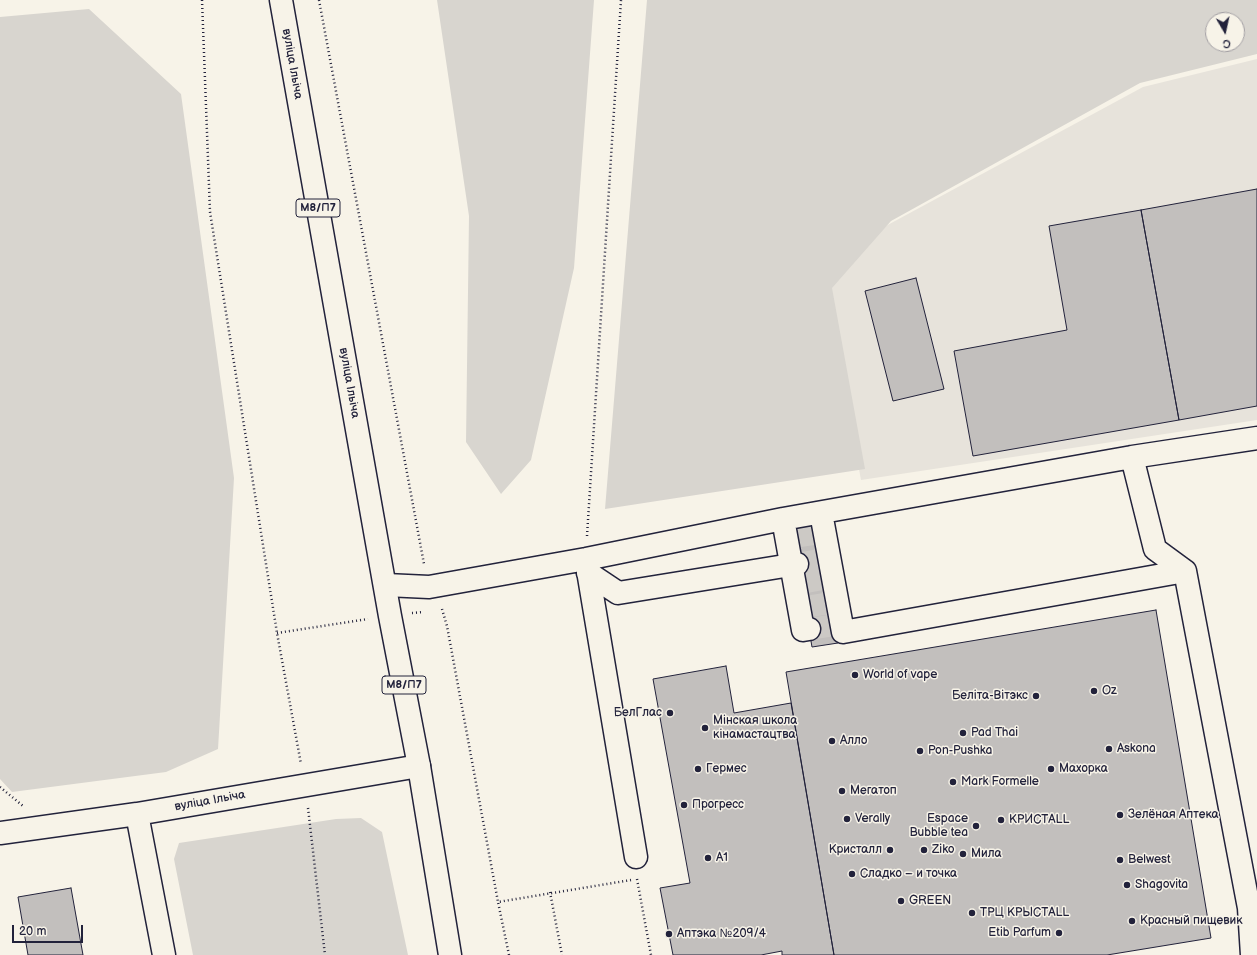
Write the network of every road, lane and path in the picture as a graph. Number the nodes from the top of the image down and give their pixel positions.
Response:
1 (202, 0) edge
2 (281, 0) edge
3 (319, 0) edge
4 (621, 0) edge
5 (1257, 438) edge
6 (1132, 457) junction
7 (822, 526) junction
8 (787, 532) junction
9 (587, 566) junction
10 (1185, 571) junction
11 (796, 574) junction
12 (386, 585) junction
13 (429, 587) junction
14 (442, 609) junction
15 (435, 610) dead end
16 (427, 611) dead end
17 (390, 616) junction
18 (809, 629) dead end
19 (277, 633) junction
20 (419, 766) junction
21 (305, 785) junction
22 (137, 814) junction
23 (0, 834) edge
24 (636, 857) dead end
25 (550, 892) junction
26 (498, 902) junction
27 (1253, 908) edge
28 (164, 955) edge
29 (325, 955) edge
30 (450, 955) edge
31 (509, 955) edge
32 (562, 955) edge
33 (651, 955) edge
34 (1252, 955) edge

1 - 19 path
2 - 12 main road, вуліца Ільіча / М8/П7
3 - 13 path
4 - 9 path
5 - 6 main road
6 - 7 main road
6 - 10 main road
7 - 8 main road
7 - 10 main road
8 - 9 main road
8 - 11 main road
9 - 11 main road
9 - 13 main road
9 - 24 main road
10 - 27 main road
11 - 18 main road
12 - 13 main road
12 - 17 main road, вуліца Ільіча / М8/П7
13 - 14 path
14 - 15 path
14 - 26 path
16 - 17 path
17 - 19 path
17 - 20 main road, вуліца Ільіча / М8/П7
19 - 21 path
20 - 21 main road, вуліца Ільіча
20 - 30 main road, вуліца Ільіча / М8/П7
21 - 22 main road, вуліца Ільіча
21 - 29 path
22 - 23 main road, вуліца Ільіча
22 - 28 main road
25 - 26 path
25 - 32 path
25 - 33 path
26 - 31 path
27 - 34 main road

